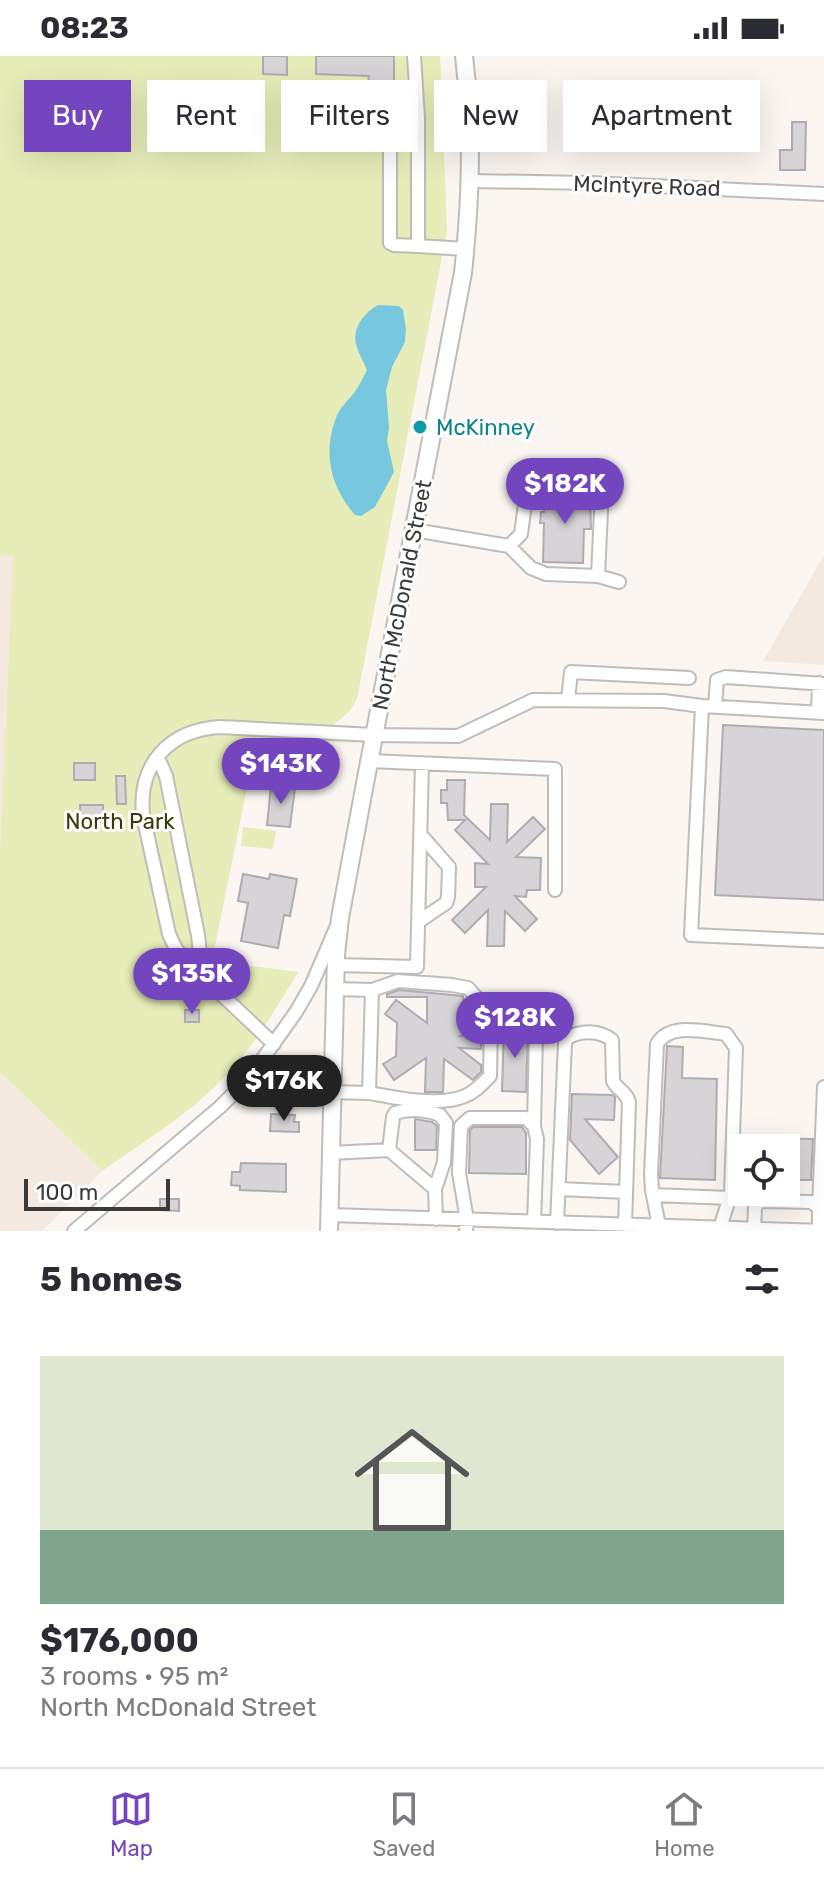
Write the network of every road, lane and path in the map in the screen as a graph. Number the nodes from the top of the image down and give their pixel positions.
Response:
1 (414, 56) edge
2 (464, 56) edge
3 (415, 80) edge
4 (390, 152) edge
5 (418, 152) edge
6 (471, 181) junction
7 (824, 194) edge
8 (418, 246) junction
9 (465, 249) junction
10 (414, 530) junction
11 (509, 546) junction
12 (598, 576) junction
13 (619, 582) dead end
14 (689, 678) dead end
15 (822, 684) edge
16 (568, 700) junction
17 (709, 706) junction
18 (821, 713) edge
19 (374, 735) junction
20 (158, 758) junction
21 (369, 761) junction
22 (422, 763) junction
23 (420, 834) junction
24 (555, 890) dead end
25 (340, 918) junction
26 (418, 922) junction
27 (824, 941) edge
28 (197, 973) junction
29 (314, 977) junction
30 (335, 977) junction
31 (372, 990) junction
32 (536, 1034) dead end
33 (274, 1044) junction
34 (824, 1087) edge
35 (332, 1092) junction
36 (369, 1093) junction
37 (534, 1126) junction
38 (733, 1134) edge
39 (389, 1150) junction
40 (331, 1153) junction
41 (435, 1189) junction
42 (559, 1189) junction
43 (626, 1192) junction
44 (653, 1195) junction
45 (728, 1198) edge
46 (728, 1204) edge
47 (819, 1208) junction
48 (534, 1222) junction
49 (330, 1223) edge
50 (433, 1223) edge
51 (557, 1223) junction
52 (625, 1225) junction
53 (466, 1226) edge
54 (659, 1226) junction
55 (600, 1228) edge
56 (720, 1228) junction
57 (691, 1229) edge
58 (754, 1230) edge
59 (74, 1231) edge
60 (806, 1231) edge
61 (821, 1231) edge

1 - 3 street
2 - 6 main road, North McDonald Street
4 - 8 street
5 - 8 street
6 - 7 street, McIntyre Road
6 - 9 main road, North McDonald Street
8 - 9 street
9 - 10 main road, North McDonald Street
10 - 11 street
10 - 19 main road, North McDonald Street
11 - 12 street
11 - 12 street
12 - 13 street
14 - 16 street
15 - 17 street
15 - 18 street
16 - 17 street
16 - 19 street
17 - 18 street
17 - 27 street
19 - 20 street
19 - 21 main road, North McDonald Street
20 - 28 street
20 - 28 street
21 - 22 street
21 - 25 main road, North McDonald Street
22 - 23 street
22 - 24 street
23 - 26 street
23 - 26 street
25 - 29 street
25 - 30 main road, North McDonald Street
26 - 30 street
28 - 33 street
29 - 30 street
29 - 33 street
30 - 31 street
30 - 35 main road, North McDonald Street
31 - 36 street
31 - 36 street
32 - 37 street
33 - 59 street
34 - 47 street
35 - 36 street
35 - 40 main road, North McDonald Street
37 - 48 street
37 - 53 street
38 - 44 street
39 - 40 street
39 - 41 street
39 - 41 street
40 - 49 main road, North McDonald Street
41 - 50 street
42 - 43 street
42 - 43 street
42 - 51 street
43 - 52 street
44 - 45 street
44 - 54 street
46 - 56 street
47 - 58 street
47 - 61 street
48 - 51 street
48 - 53 street
49 - 50 street
50 - 53 street
51 - 55 street
52 - 54 street
52 - 55 street
54 - 57 street
56 - 57 street
56 - 58 street
58 - 60 street
60 - 61 street

